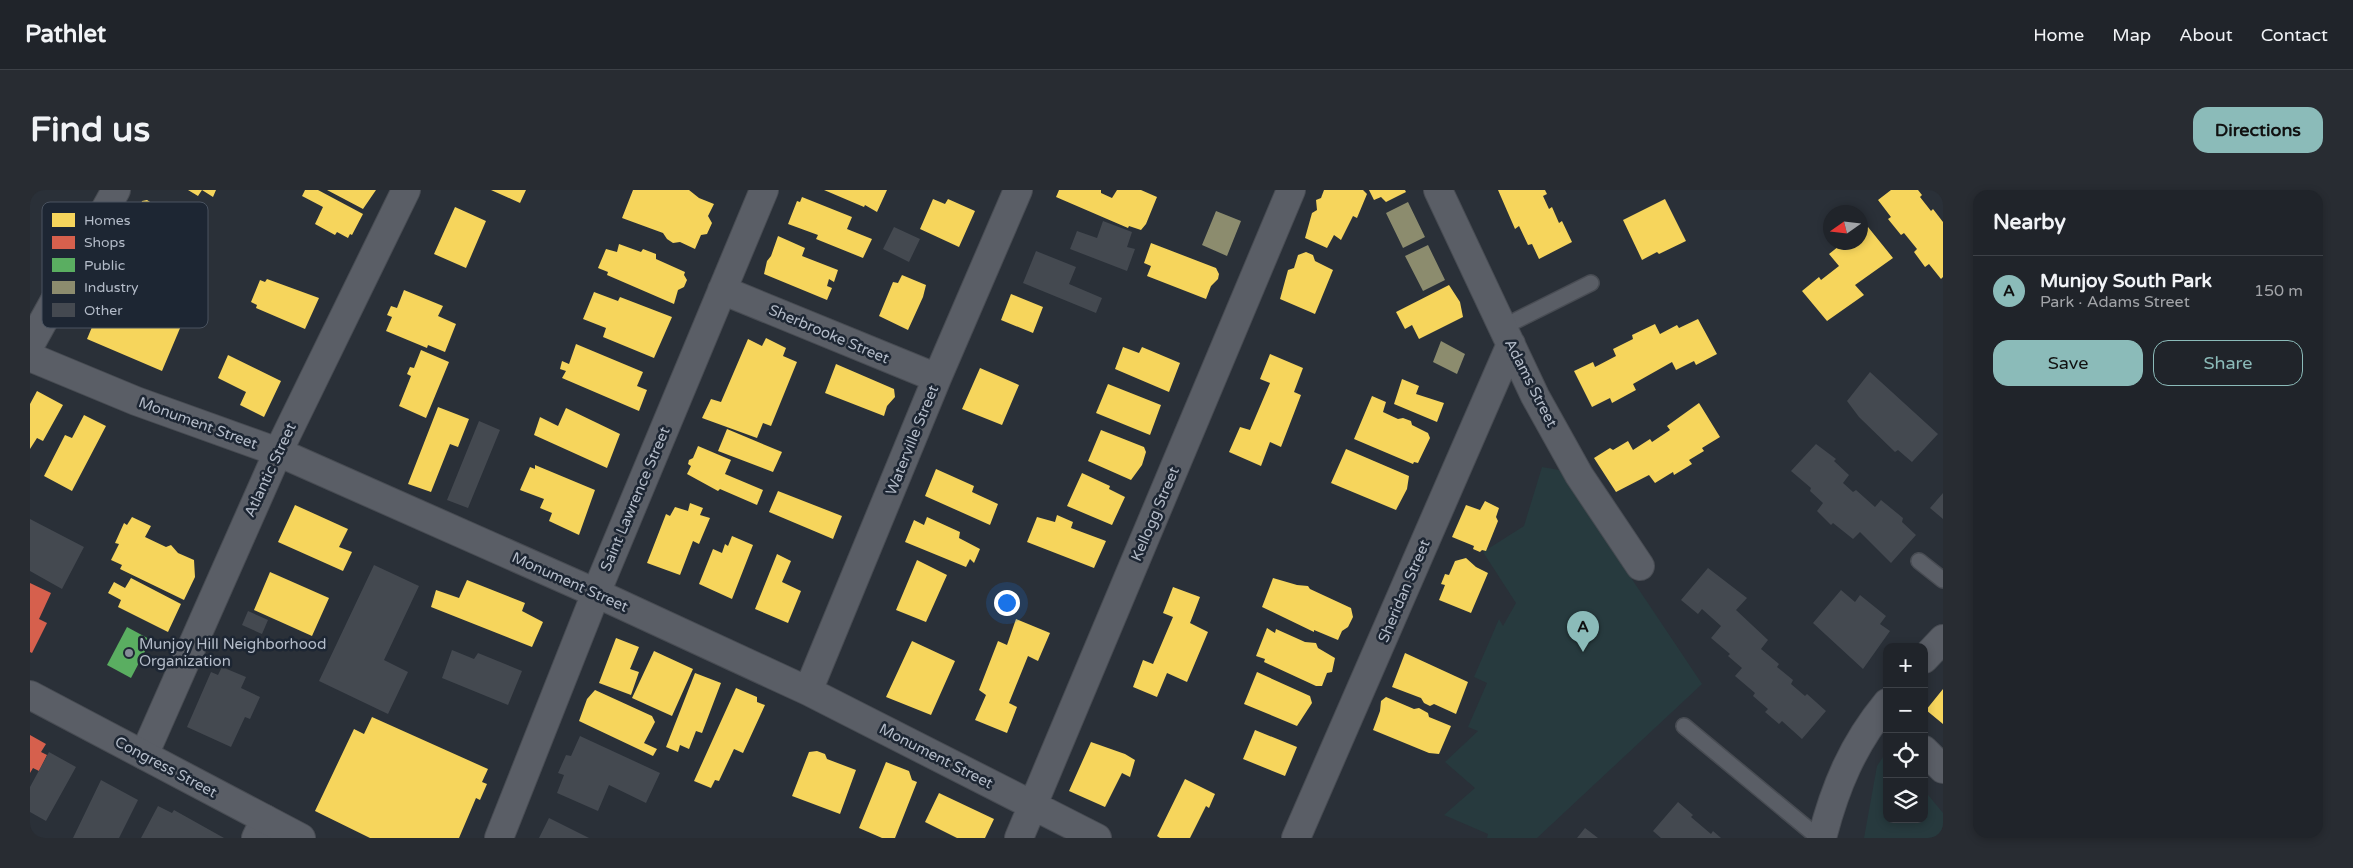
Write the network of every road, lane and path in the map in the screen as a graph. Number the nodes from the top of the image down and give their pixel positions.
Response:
1 (116, 190) edge
2 (406, 190) edge
3 (764, 190) edge
4 (1018, 190) edge
5 (1290, 190) edge
6 (1438, 190) edge
7 (109, 202) edge
8 (1591, 284) dead end
9 (722, 290) junction
10 (42, 323) edge
11 (1507, 336) junction
12 (30, 345) edge
13 (30, 357) edge
14 (937, 378) junction
15 (278, 452) junction
16 (1919, 561) dead end
17 (1640, 566) dead end
18 (1943, 580) edge
19 (596, 594) junction
20 (1943, 639) edge
21 (1928, 655) edge
22 (808, 691) junction
23 (30, 695) edge
24 (1883, 709) edge
25 (1684, 726) dead end
26 (1928, 754) edge
27 (144, 755) junction
28 (1943, 769) edge
29 (1033, 805) junction
30 (261, 829) edge
31 (301, 838) edge
32 (499, 838) edge
33 (1019, 838) edge
34 (1097, 838) edge
35 (1296, 838) edge
36 (1821, 838) edge

1 - 7 street
2 - 15 street, Atlantic Street
3 - 9 street, Saint Lawrence Street
4 - 14 street, Waterville Street
5 - 29 street, Kellogg Street
6 - 11 street, Adams Street
8 - 11 lane
9 - 14 street, Sherbrooke Street
9 - 19 street, Saint Lawrence Street
10 - 12 street
11 - 17 street, Adams Street
11 - 35 street, Sheridan Street
13 - 15 street, Monument Street
14 - 22 street, Waterville Street
15 - 19 street, Monument Street
15 - 27 street, Atlantic Street
16 - 18 lane
19 - 22 street, Monument Street
19 - 32 street, Saint Lawrence Street
20 - 21 street
22 - 29 street, Monument Street
23 - 27 street, Congress Street
24 - 36 street
25 - 36 lane
26 - 28 street
27 - 30 street, Congress Street
29 - 33 street, Kellogg Street
29 - 34 street, Monument Street
30 - 31 street, Congress Street

